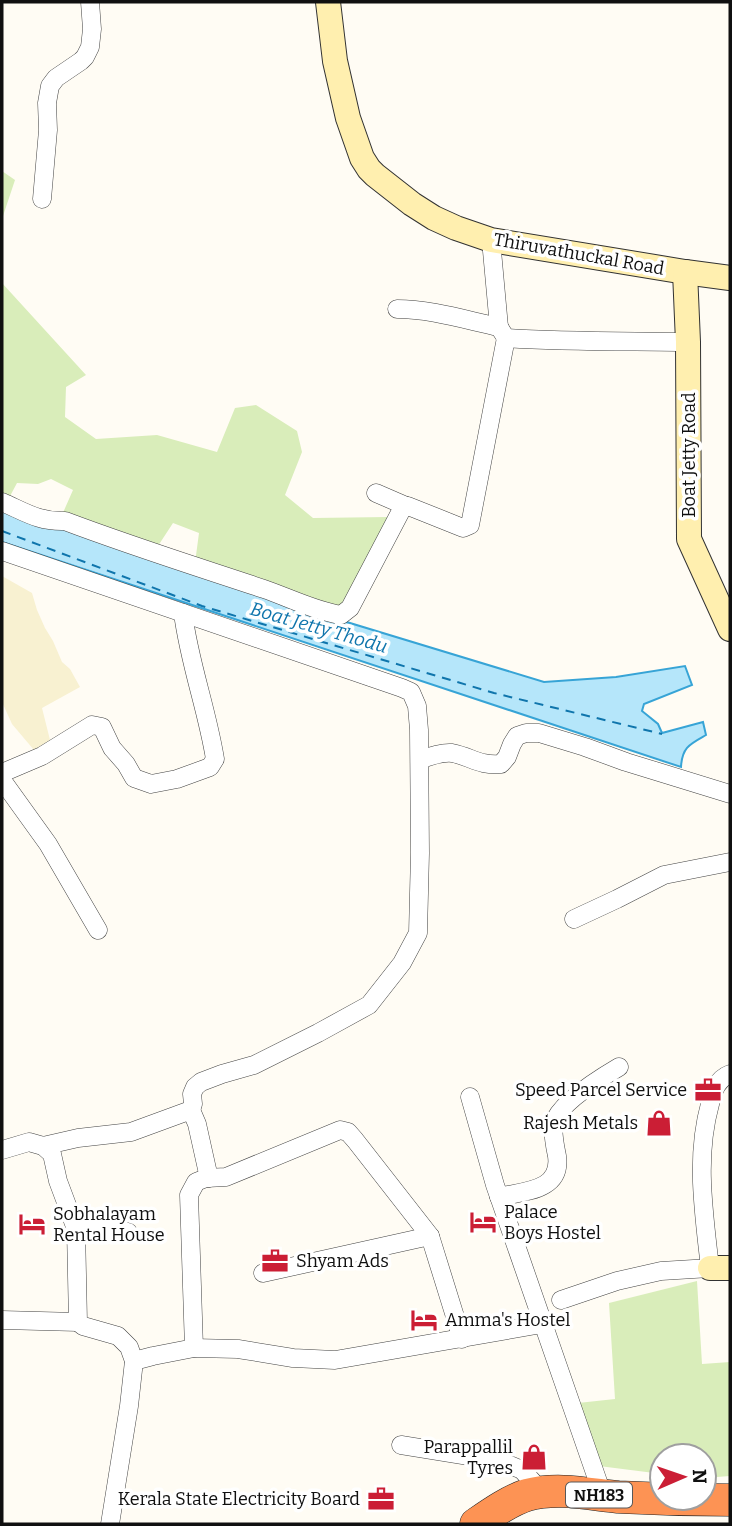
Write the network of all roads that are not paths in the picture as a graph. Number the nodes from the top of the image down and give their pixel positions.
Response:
1 (90, 2) edge
2 (328, 2) edge
3 (42, 199) dead end
4 (491, 240) junction
5 (685, 272) junction
6 (730, 278) edge
7 (397, 309) dead end
8 (502, 333) junction
9 (688, 342) junction
10 (376, 493) dead end
11 (2, 502) edge
12 (405, 506) junction
13 (2, 551) edge
14 (183, 613) junction
15 (730, 629) edge
16 (419, 760) junction
17 (2, 772) edge
18 (2, 780) edge
19 (730, 794) edge
20 (730, 862) edge
21 (574, 919) dead end
22 (98, 930) dead end
23 (620, 1067) dead end
24 (730, 1074) edge
25 (470, 1097) dead end
26 (191, 1110) junction
27 (43, 1146) junction
28 (2, 1150) edge
29 (209, 1178) junction
30 (499, 1197) junction
31 (76, 1229) junction
32 (128, 1232) dead end
33 (430, 1236) junction
34 (720, 1268) edge
35 (263, 1273) dead end
36 (561, 1300) dead end
37 (2, 1320) edge
38 (78, 1322) junction
39 (542, 1324) junction
40 (462, 1339) junction
41 (194, 1348) junction
42 (134, 1361) junction
43 (401, 1445) dead end
44 (542, 1492) junction
45 (603, 1496) junction
46 (730, 1500) edge
47 (110, 1524) edge
48 (476, 1524) edge

1 - 3 street
2 - 4 main road, Thiruvathuckal Road
4 - 5 main road, Thiruvathuckal Road
4 - 8 street
5 - 6 main road, Thiruvathuckal Road
5 - 9 main road, Boat Jetty Road
7 - 8 street
8 - 9 street
8 - 12 street
9 - 15 main road, Boat Jetty Road
10 - 12 street
11 - 12 street
13 - 14 street
14 - 16 street
14 - 17 street
16 - 19 street
16 - 26 street
18 - 22 street
20 - 21 street
23 - 30 street
24 - 34 street
25 - 30 street
26 - 27 street
26 - 29 street
27 - 28 street
27 - 31 street
29 - 33 street
29 - 41 street
30 - 39 street
31 - 32 street
31 - 38 street
33 - 35 street
33 - 40 street
34 - 36 street
37 - 38 street
38 - 42 street
39 - 40 street
39 - 45 street
40 - 41 street
41 - 42 street
42 - 47 street
43 - 44 street
44 - 45 highway, NH183
44 - 48 highway, NH183
45 - 46 highway, NH183

